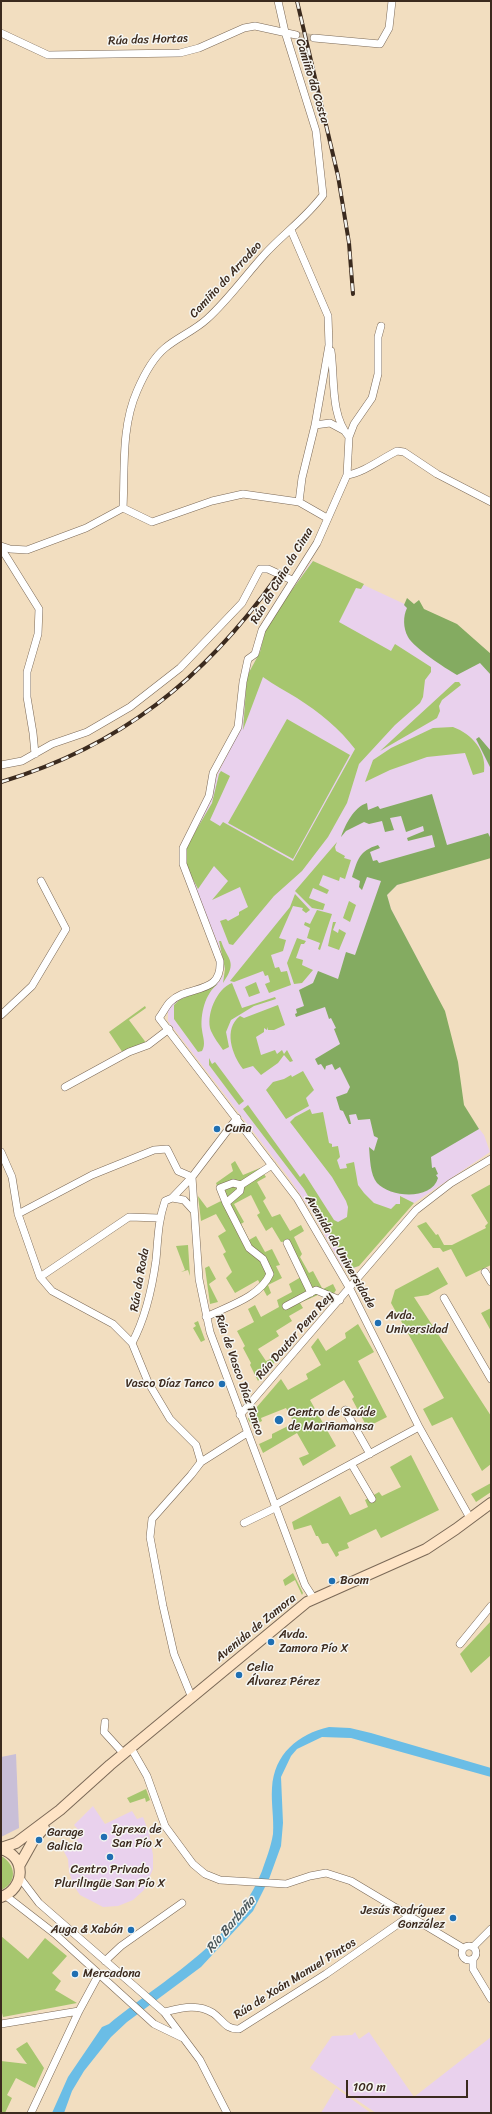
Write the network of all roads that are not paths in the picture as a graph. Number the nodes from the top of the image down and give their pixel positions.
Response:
1 (278, 1) edge
2 (392, 1) edge
3 (285, 32) junction
4 (1, 33) edge
5 (296, 34) tunnel mouth
6 (314, 38) tunnel mouth
7 (321, 169) joint
8 (291, 230) junction
9 (381, 326) dead end
10 (329, 345) junction
11 (315, 425) junction
12 (343, 430) junction
13 (349, 437) junction
14 (346, 475) junction
15 (299, 502) junction
16 (491, 502) edge
17 (123, 508) junction
18 (327, 518) junction
19 (1, 547) edge
20 (292, 580) junction
21 (35, 754) junction
22 (1, 765) edge
23 (41, 882) dead end
24 (1, 1015) edge
25 (160, 1018) joint
26 (169, 1029) junction
27 (66, 1087) dead end
28 (237, 1118) junction
29 (1, 1152) edge
30 (491, 1159) edge
31 (272, 1165) junction
32 (192, 1176) junction
33 (241, 1185) junction
34 (172, 1198) junction
35 (226, 1203) junction
36 (194, 1211) junction
37 (18, 1214) junction
38 (159, 1218) junction
39 (287, 1243) dead end
40 (485, 1272) dead end
41 (40, 1278) junction
42 (491, 1282) edge
43 (350, 1288) junction
44 (311, 1292) junction
45 (444, 1298) dead end
46 (340, 1300) junction
47 (286, 1306) dead end
48 (206, 1318) junction
49 (132, 1343) junction
50 (491, 1379) edge
51 (345, 1410) dead end
52 (240, 1415) junction
53 (419, 1427) junction
54 (247, 1433) junction
55 (370, 1454) junction
56 (201, 1462) junction
57 (352, 1465) junction
58 (372, 1499) dead end
59 (491, 1503) edge
60 (275, 1507) junction
61 (470, 1518) junction
62 (244, 1523) dead end
63 (314, 1599) junction
64 (491, 1606) edge
65 (460, 1644) dead end
66 (192, 1698) junction
67 (105, 1722) dead end
68 (127, 1751) junction
69 (60, 1810) junction
70 (1, 1849) edge
71 (19, 1866) junction
72 (20, 1878) junction
73 (3, 1897) edge
74 (182, 1903) dead end
75 (411, 1915) junction
76 (491, 1929) edge
77 (473, 1947) junction
78 (464, 1948) junction
79 (473, 1960) junction
80 (106, 1961) junction
81 (99, 1974) junction
82 (491, 1999) edge
83 (79, 2010) junction
84 (164, 2012) junction
85 (1, 2024) edge
86 (185, 2039) junction
87 (32, 2113) edge
88 (227, 2113) edge

1 - 3 street, Camiño da Costa
2 - 6 street
3 - 4 street, Rúa das Hortas
3 - 5 street, Rúa das Hortas
3 - 7 street, Camiño da Costa
7 - 8 street, Camiño do Arrodeo
8 - 10 street
8 - 17 street, Camiño do Arrodeo
9 - 13 street
10 - 11 street
10 - 12 street
11 - 12 street
11 - 15 street
12 - 13 street
13 - 14 street, Rúa da Cuña da Cima
14 - 16 street
14 - 18 street, Rúa da Cuña da Cima
15 - 17 street
15 - 18 street
17 - 19 street
18 - 20 street, Rúa da Cuña da Cima
19 - 21 street
20 - 21 street
20 - 25 street, Rúa da Cuña da Cima
21 - 22 street
23 - 24 street
25 - 26 street, Avenida da Universidade
26 - 27 street
26 - 28 street, Avenida da Universidade
28 - 31 street, Avenida da Universidade
28 - 32 street
29 - 37 street
30 - 43 street, Rúa Doutor Pena Rey
31 - 33 street
31 - 43 street, Avenida da Universidade
32 - 34 street, Rúa da Roda
32 - 36 street, Rúa de Vasco Díaz Tanco
32 - 37 street
33 - 35 street
33 - 35 street
34 - 36 street
34 - 38 street, Rúa da Roda
35 - 48 street
36 - 48 street, Rúa de Vasco Díaz Tanco
37 - 41 street
38 - 41 street
38 - 49 street, Rúa da Roda
39 - 44 street
40 - 42 street
41 - 49 street
43 - 46 street, Rúa Doutor Pena Rey
43 - 53 street, Avenida da Universidade
44 - 46 street
44 - 47 street
45 - 50 street
46 - 52 street, Rúa Doutor Pena Rey
48 - 52 street, Rúa de Vasco Díaz Tanco
49 - 56 street
51 - 55 street
52 - 54 street, Rúa de Vasco Díaz Tanco
53 - 55 street
53 - 61 street, Avenida da Universidade
54 - 56 street
54 - 60 street, Rúa de Vasco Díaz Tanco
55 - 57 street
56 - 66 street
57 - 58 street
57 - 60 street
59 - 61 street, Avenida de Zamora
60 - 62 street
60 - 63 street, Rúa de Vasco Díaz Tanco
61 - 63 street, Avenida de Zamora
63 - 66 street, Avenida de Zamora
64 - 65 street
66 - 68 street, Avenida de Zamora
67 - 68 street
68 - 69 street, Avenida de Zamora
68 - 75 street
69 - 70 street, Avenida de Zamora
69 - 71 street, Avenida de Zamora
70 - 71 street
71 - 72 street
72 - 73 street
72 - 80 street
73 - 81 street
74 - 80 street
75 - 78 street
75 - 84 street, Rúa de Xoán Manuel Pintos
76 - 77 street
77 - 78 street
77 - 79 street
78 - 79 street
79 - 82 street
80 - 84 street
81 - 83 street
81 - 86 street
83 - 85 street
83 - 87 street
84 - 86 street
86 - 88 street

